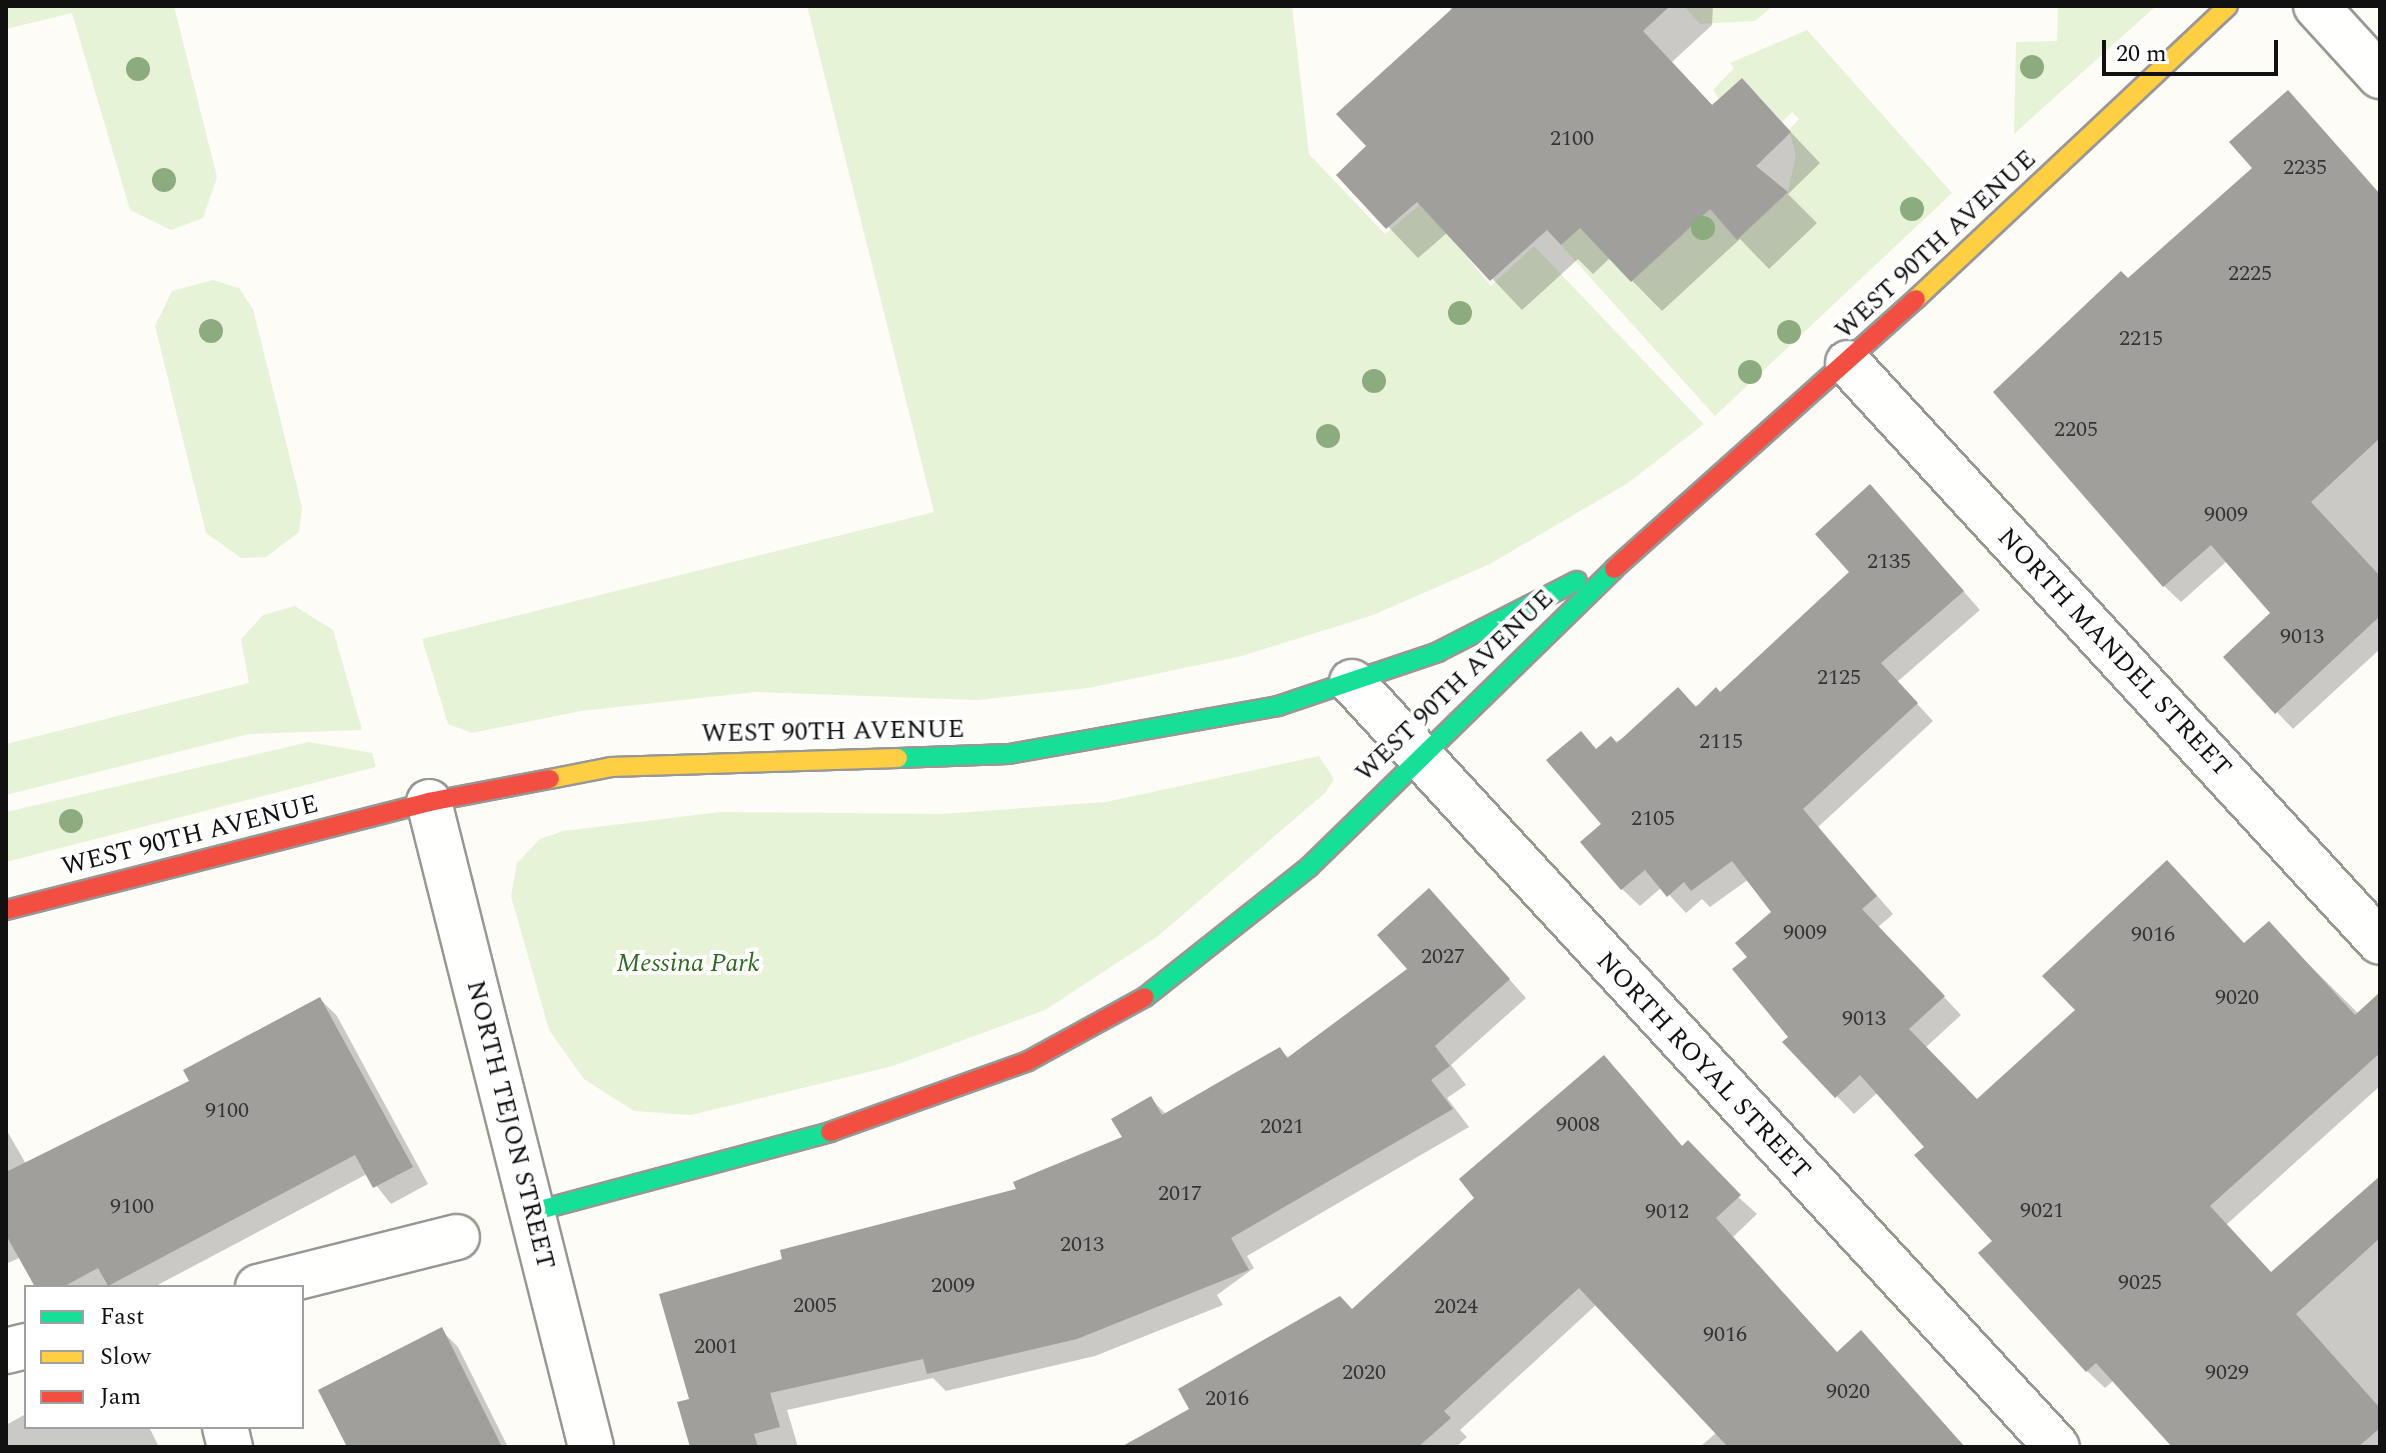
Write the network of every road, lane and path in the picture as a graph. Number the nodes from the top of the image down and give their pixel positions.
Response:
1 (2228, 6) edge
2 (2316, 6) edge
3 (2380, 76) edge
4 (1848, 363) junction
5 (1638, 545) junction
6 (1352, 682) junction
7 (1417, 757) junction
8 (429, 802) junction
9 (6, 910) edge
10 (2380, 942) edge
11 (532, 1212) junction
12 (457, 1237) dead end
13 (266, 1285) edge
14 (591, 1447) edge
15 (2057, 1447) edge

1 - 4 street, WEST 90TH AVENUE
2 - 3 street
4 - 5 street, WEST 90TH AVENUE
4 - 10 street, NORTH MANDEL STREET
5 - 6 street, WEST 90TH AVENUE
5 - 7 street, WEST 90TH AVENUE
6 - 7 street, NORTH ROYAL STREET
6 - 8 street, WEST 90TH AVENUE
7 - 11 street, WEST 90TH AVENUE
7 - 15 street, NORTH ROYAL STREET
8 - 9 street, WEST 90TH AVENUE
8 - 11 street, NORTH TEJON STREET
11 - 14 street, NORTH TEJON STREET
12 - 13 street

